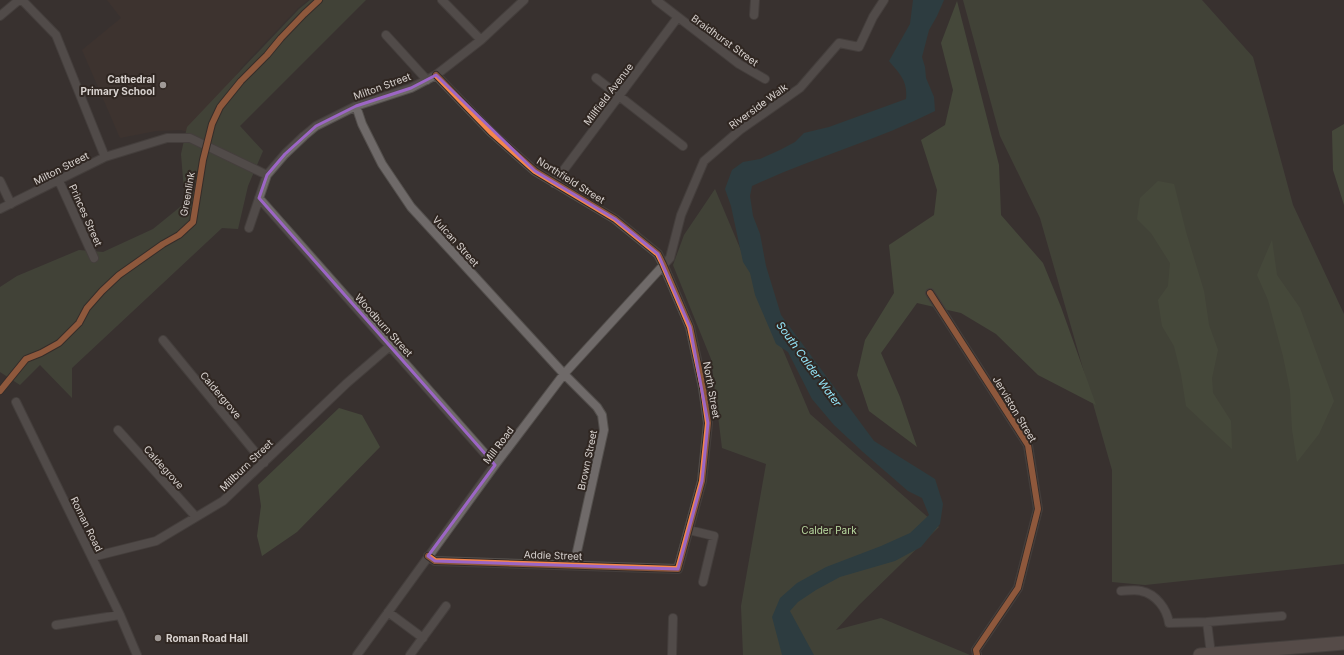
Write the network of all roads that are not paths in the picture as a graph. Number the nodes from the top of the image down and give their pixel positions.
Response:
1 (21, 0) edge
2 (442, 0) edge
3 (524, 0) edge
4 (656, 0) edge
5 (755, 0) edge
6 (884, 0) edge
7 (754, 15) dead end
8 (0, 16) edge
9 (678, 17) junction
10 (386, 35) dead end
11 (481, 40) junction
12 (436, 75) junction
13 (596, 78) dead end
14 (765, 79) dead end
15 (427, 80) junction
16 (619, 96) junction
17 (356, 106) junction
18 (683, 146) dead end
19 (105, 156) junction
20 (267, 175) junction
21 (0, 181) edge
22 (59, 181) junction
23 (554, 183) junction
24 (259, 198) junction
25 (11, 204) junction
26 (0, 209) edge
27 (249, 228) dead end
28 (94, 258) dead end
29 (670, 258) joint
30 (663, 264) junction
31 (930, 293) dead end
32 (163, 340) dead end
33 (390, 346) junction
34 (564, 374) junction
35 (16, 402) dead end
36 (118, 430) dead end
37 (264, 463) junction
38 (495, 465) junction
39 (196, 518) junction
40 (689, 530) junction
41 (428, 556) junction
42 (92, 557) junction
43 (574, 565) junction
44 (678, 569) joint
45 (703, 582) dead end
46 (1121, 591) dead end
47 (446, 606) dead end
48 (388, 612) junction
49 (120, 615) junction
50 (1282, 616) dead end
51 (672, 618) dead end
52 (1208, 622) junction
53 (56, 625) dead end
54 (423, 638) junction
55 (1344, 643) edge
56 (138, 655) edge
57 (357, 655) edge
58 (410, 655) edge
59 (672, 655) edge
60 (977, 655) edge
61 (1205, 655) edge

1 - 8 street
1 - 19 street
2 - 11 street
3 - 11 street, Milton Street
4 - 9 street, Braidhurst Street
5 - 7 street
6 - 29 street, Riverside Walk
9 - 14 street, Braidhurst Street
9 - 16 street, Millfield Avenue
10 - 15 street
11 - 12 street, Milton Street
12 - 15 street, Milton Street
12 - 23 street, Northfield Street
13 - 16 street
15 - 17 street, Milton Street
16 - 18 street
16 - 23 street, Millfield Avenue
17 - 20 street, Milton Street
17 - 34 street, Vulcan Street
19 - 20 street, Milton Street
19 - 22 street, Milton Street
20 - 24 street, Milton Street
21 - 25 street
22 - 25 street, Milton Street
22 - 28 street, Princes Street
23 - 30 street, Northfield Street
24 - 27 street, Milton Street
24 - 33 street, Woodburn Street
25 - 26 street, Milton Street
29 - 30 street, Mill Road
30 - 34 street, Mill Road
30 - 40 street, North Street
31 - 60 street, Jerviston Street
32 - 37 street, Caldergrove
33 - 37 street, Millburn Street
33 - 38 street, Woodburn Street
34 - 38 street, Mill Road
34 - 43 street, Brown Street
35 - 42 street, Roman Road
36 - 39 street, Caldegrove
37 - 39 street, Millburn Street
38 - 41 street, Mill Road
39 - 42 street, Millburn Street
40 - 44 street, North Street
40 - 45 street
41 - 43 street, Addie Street
41 - 48 street, Mill Road
42 - 49 street, Roman Road
43 - 44 street, Addie Street
46 - 52 street
47 - 54 street
48 - 54 street
48 - 57 street, Mill Road
49 - 53 street
49 - 56 street, Roman Road
50 - 52 street
51 - 59 street
52 - 61 street
54 - 58 street
55 - 61 main road

